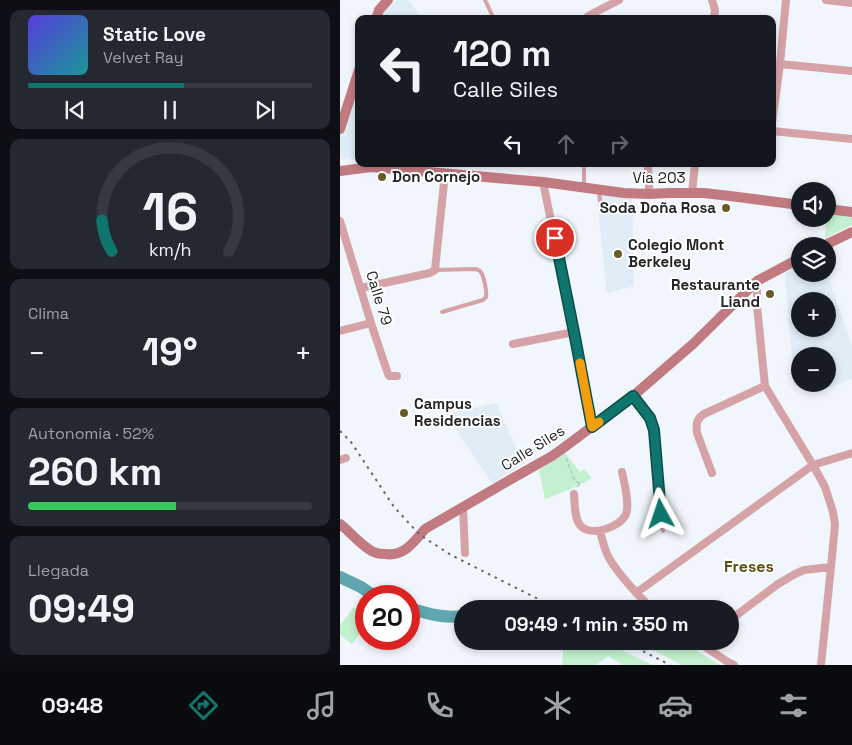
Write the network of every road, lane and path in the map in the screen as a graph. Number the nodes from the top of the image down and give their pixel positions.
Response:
1 (388, 0) edge
2 (485, 0) edge
3 (619, 0) edge
4 (712, 0) edge
5 (786, 0) edge
6 (826, 0) edge
7 (852, 3) edge
8 (378, 10) edge
9 (492, 15) edge
10 (590, 15) edge
11 (714, 15) edge
12 (780, 64) junction
13 (852, 71) edge
14 (355, 82) edge
15 (776, 94) edge
16 (340, 129) edge
17 (776, 131) edge
18 (852, 139) edge
19 (584, 167) edge
20 (648, 167) edge
21 (695, 167) edge
22 (340, 171) edge
23 (445, 174) junction
24 (543, 182) junction
25 (584, 187) junction
26 (599, 190) junction
27 (692, 193) junction
28 (649, 194) junction
29 (791, 204) edge
30 (619, 208) dead end
31 (836, 210) edge
32 (852, 212) edge
33 (340, 221) edge
34 (852, 232) edge
35 (836, 240) edge
36 (791, 263) edge
37 (435, 267) junction
38 (756, 281) junction
39 (360, 288) junction
40 (442, 312) dead end
41 (370, 323) junction
42 (340, 331) edge
43 (574, 332) junction
44 (513, 344) dead end
45 (397, 376) dead end
46 (764, 386) junction
47 (633, 396) junction
48 (592, 427) junction
49 (852, 453) edge
50 (560, 460) dead end
51 (813, 465) junction
52 (622, 472) dead end
53 (712, 473) dead end
54 (574, 494) joint
55 (463, 507) junction
56 (340, 524) edge
57 (600, 531) junction
58 (662, 531) dead end
59 (465, 553) dead end
60 (831, 567) junction
61 (636, 593) junction
62 (643, 600) edge
63 (739, 613) edge
64 (711, 650) edge
65 (734, 665) edge
66 (821, 665) edge

1 - 8 street
2 - 9 lane
3 - 10 street
4 - 11 street
5 - 12 street
6 - 7 street
12 - 13 street
12 - 15 street
14 - 16 street
17 - 18 street
19 - 25 lane
20 - 28 street
21 - 27 street
22 - 23 street, Vía 203
23 - 24 street, Vía 203
23 - 37 street
24 - 25 street, Vía 203
24 - 43 street
25 - 26 street, Vía 203
26 - 28 street, Vía 203
26 - 30 lane
27 - 28 street, Vía 203
27 - 29 street, Vía 203
31 - 32 street
33 - 39 street, Calle 79
34 - 35 street
36 - 38 street, Calle Siles
37 - 39 street
37 - 40 lane
38 - 46 street
38 - 47 street, Calle Siles
39 - 41 street, Calle 79
41 - 42 street
41 - 45 street, Calle 79
43 - 44 street
43 - 48 street
46 - 51 street
46 - 53 street
47 - 48 street, Calle Siles
47 - 58 lane
48 - 55 street, Calle Siles
49 - 51 street
50 - 54 path
51 - 60 street
51 - 61 street
52 - 57 street
54 - 57 street
55 - 56 street, Calle Siles
55 - 59 street
57 - 61 street
60 - 63 street
60 - 66 street
61 - 62 street
64 - 65 street

